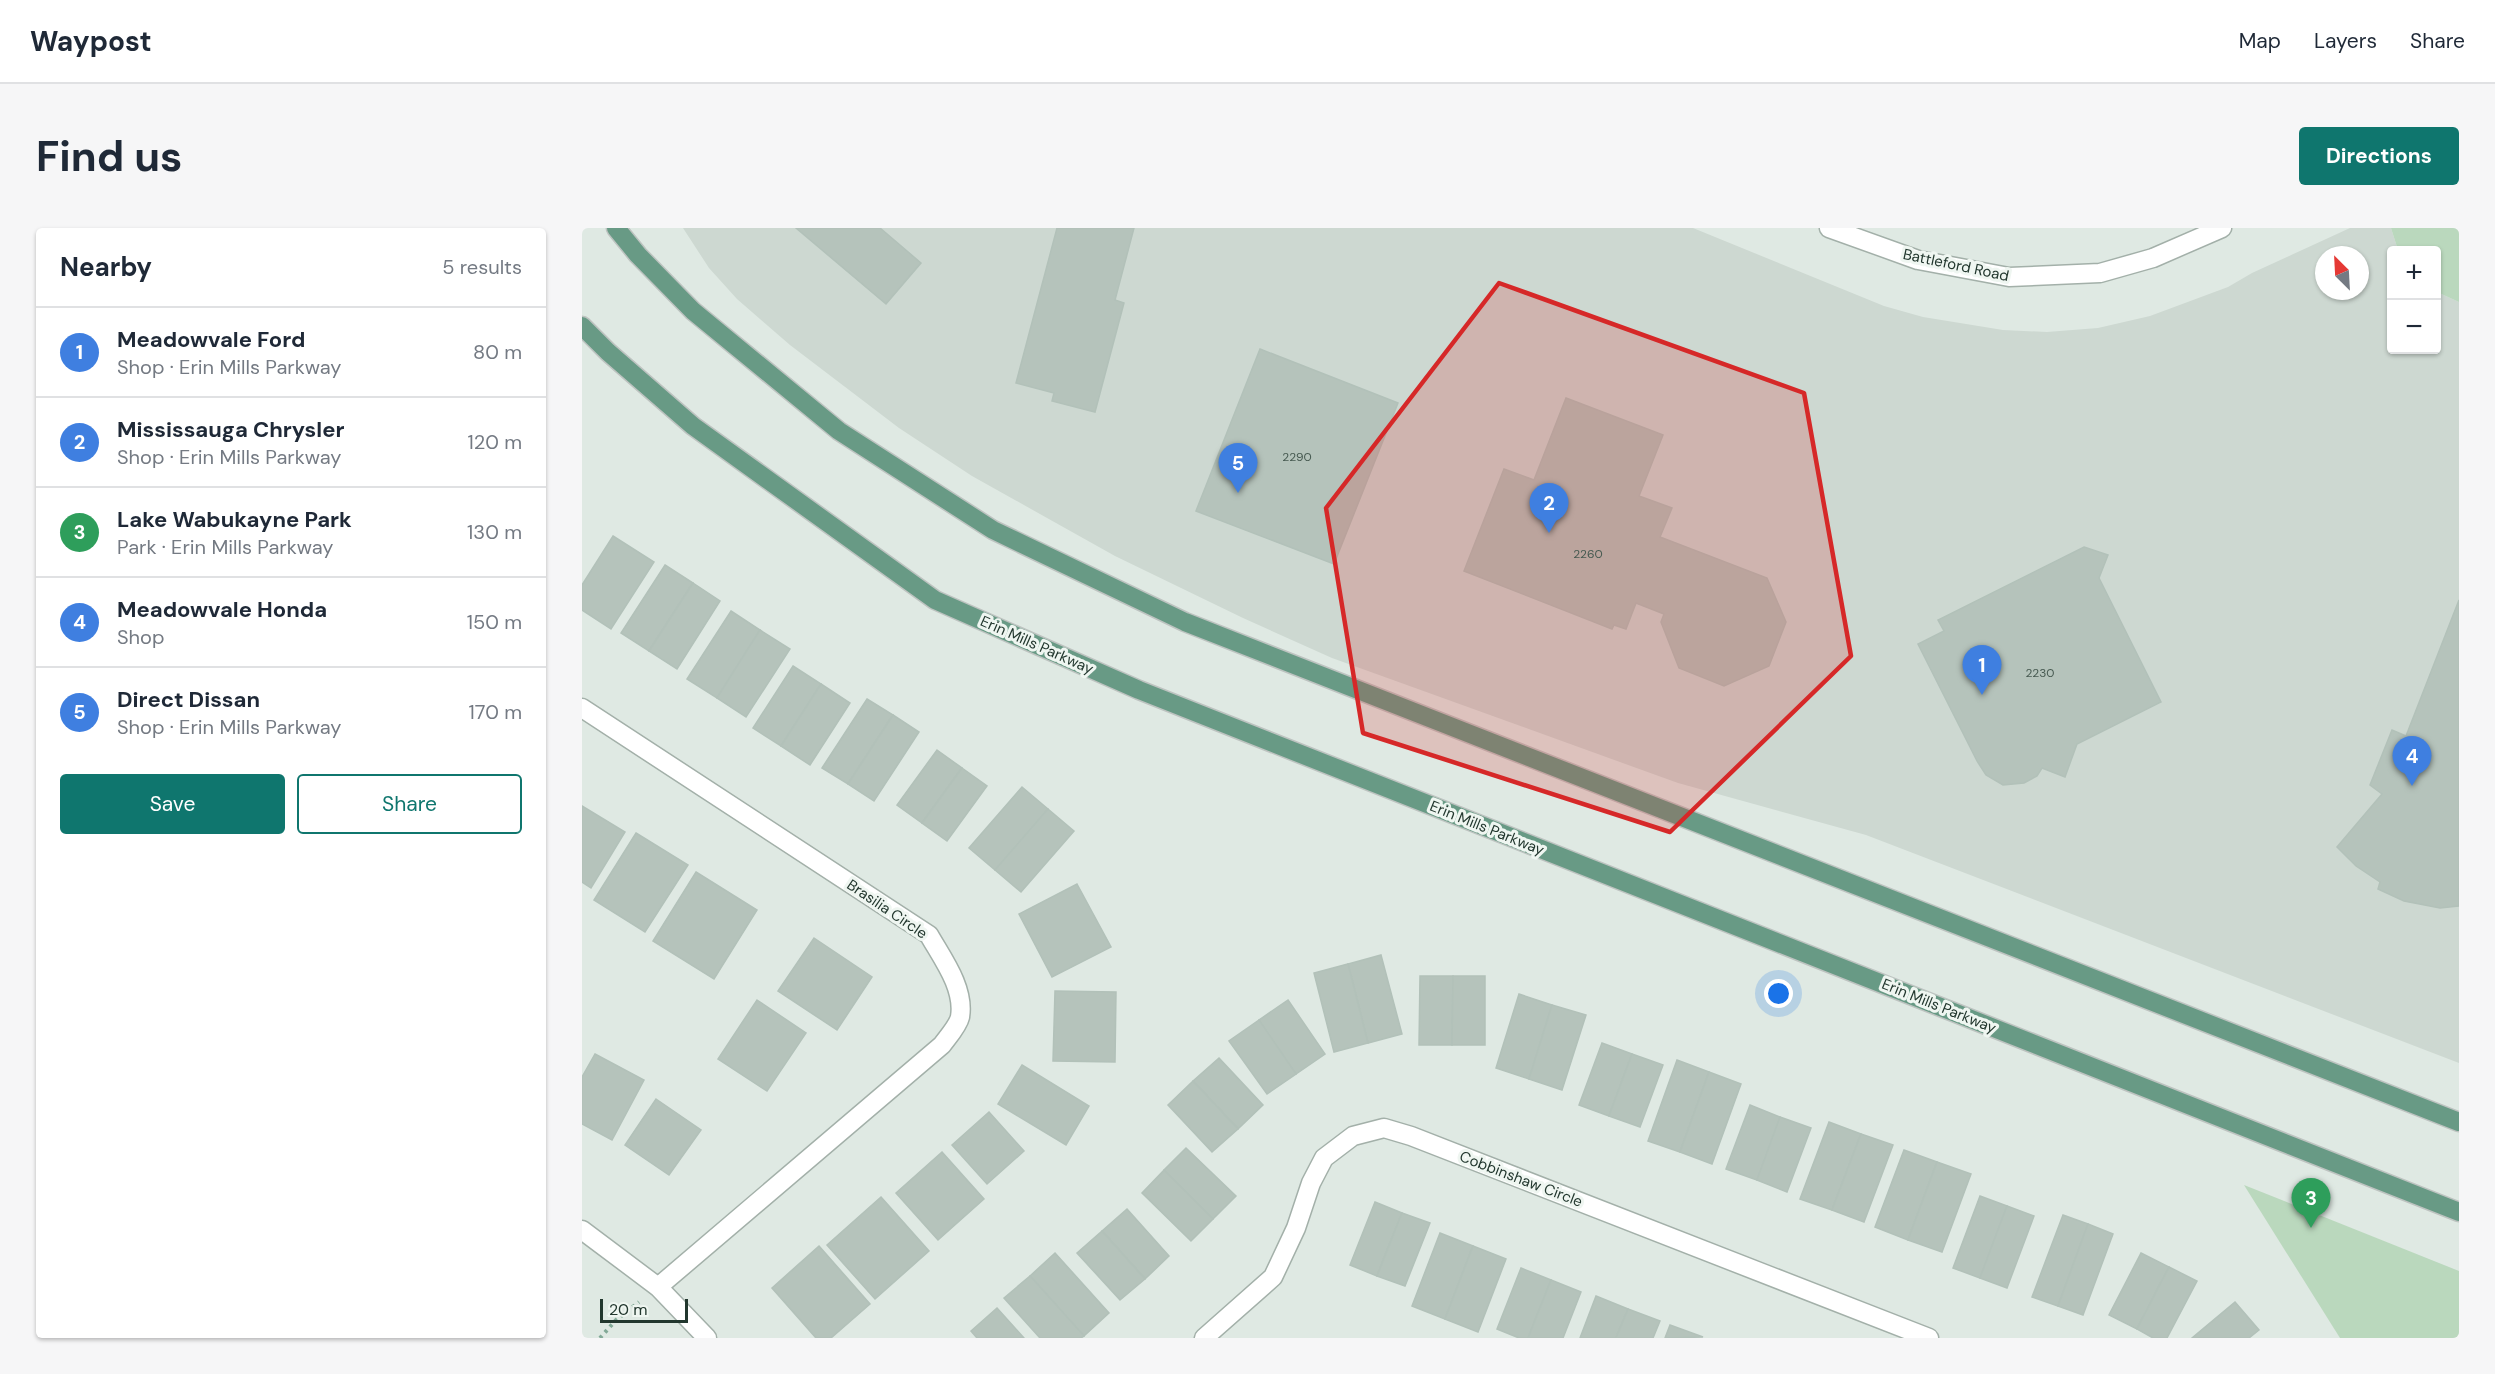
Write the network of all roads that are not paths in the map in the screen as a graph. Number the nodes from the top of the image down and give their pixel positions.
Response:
1 (616, 228) edge
2 (1829, 228) edge
3 (2222, 228) edge
4 (582, 326) edge
5 (582, 336) edge
6 (608, 352) junction
7 (582, 708) edge
8 (2459, 1122) edge
9 (2459, 1212) edge
10 (582, 1230) edge
11 (658, 1287) junction
12 (707, 1338) edge
13 (1204, 1338) edge
14 (1929, 1338) edge

1 - 8 main road
2 - 3 street, Battleford Road
4 - 6 main road, Erin Mills Parkway
5 - 6 street
6 - 9 main road, Erin Mills Parkway
7 - 11 street, Brasilia Circle
10 - 11 street
11 - 12 street
13 - 14 street, Cobbinshaw Circle

